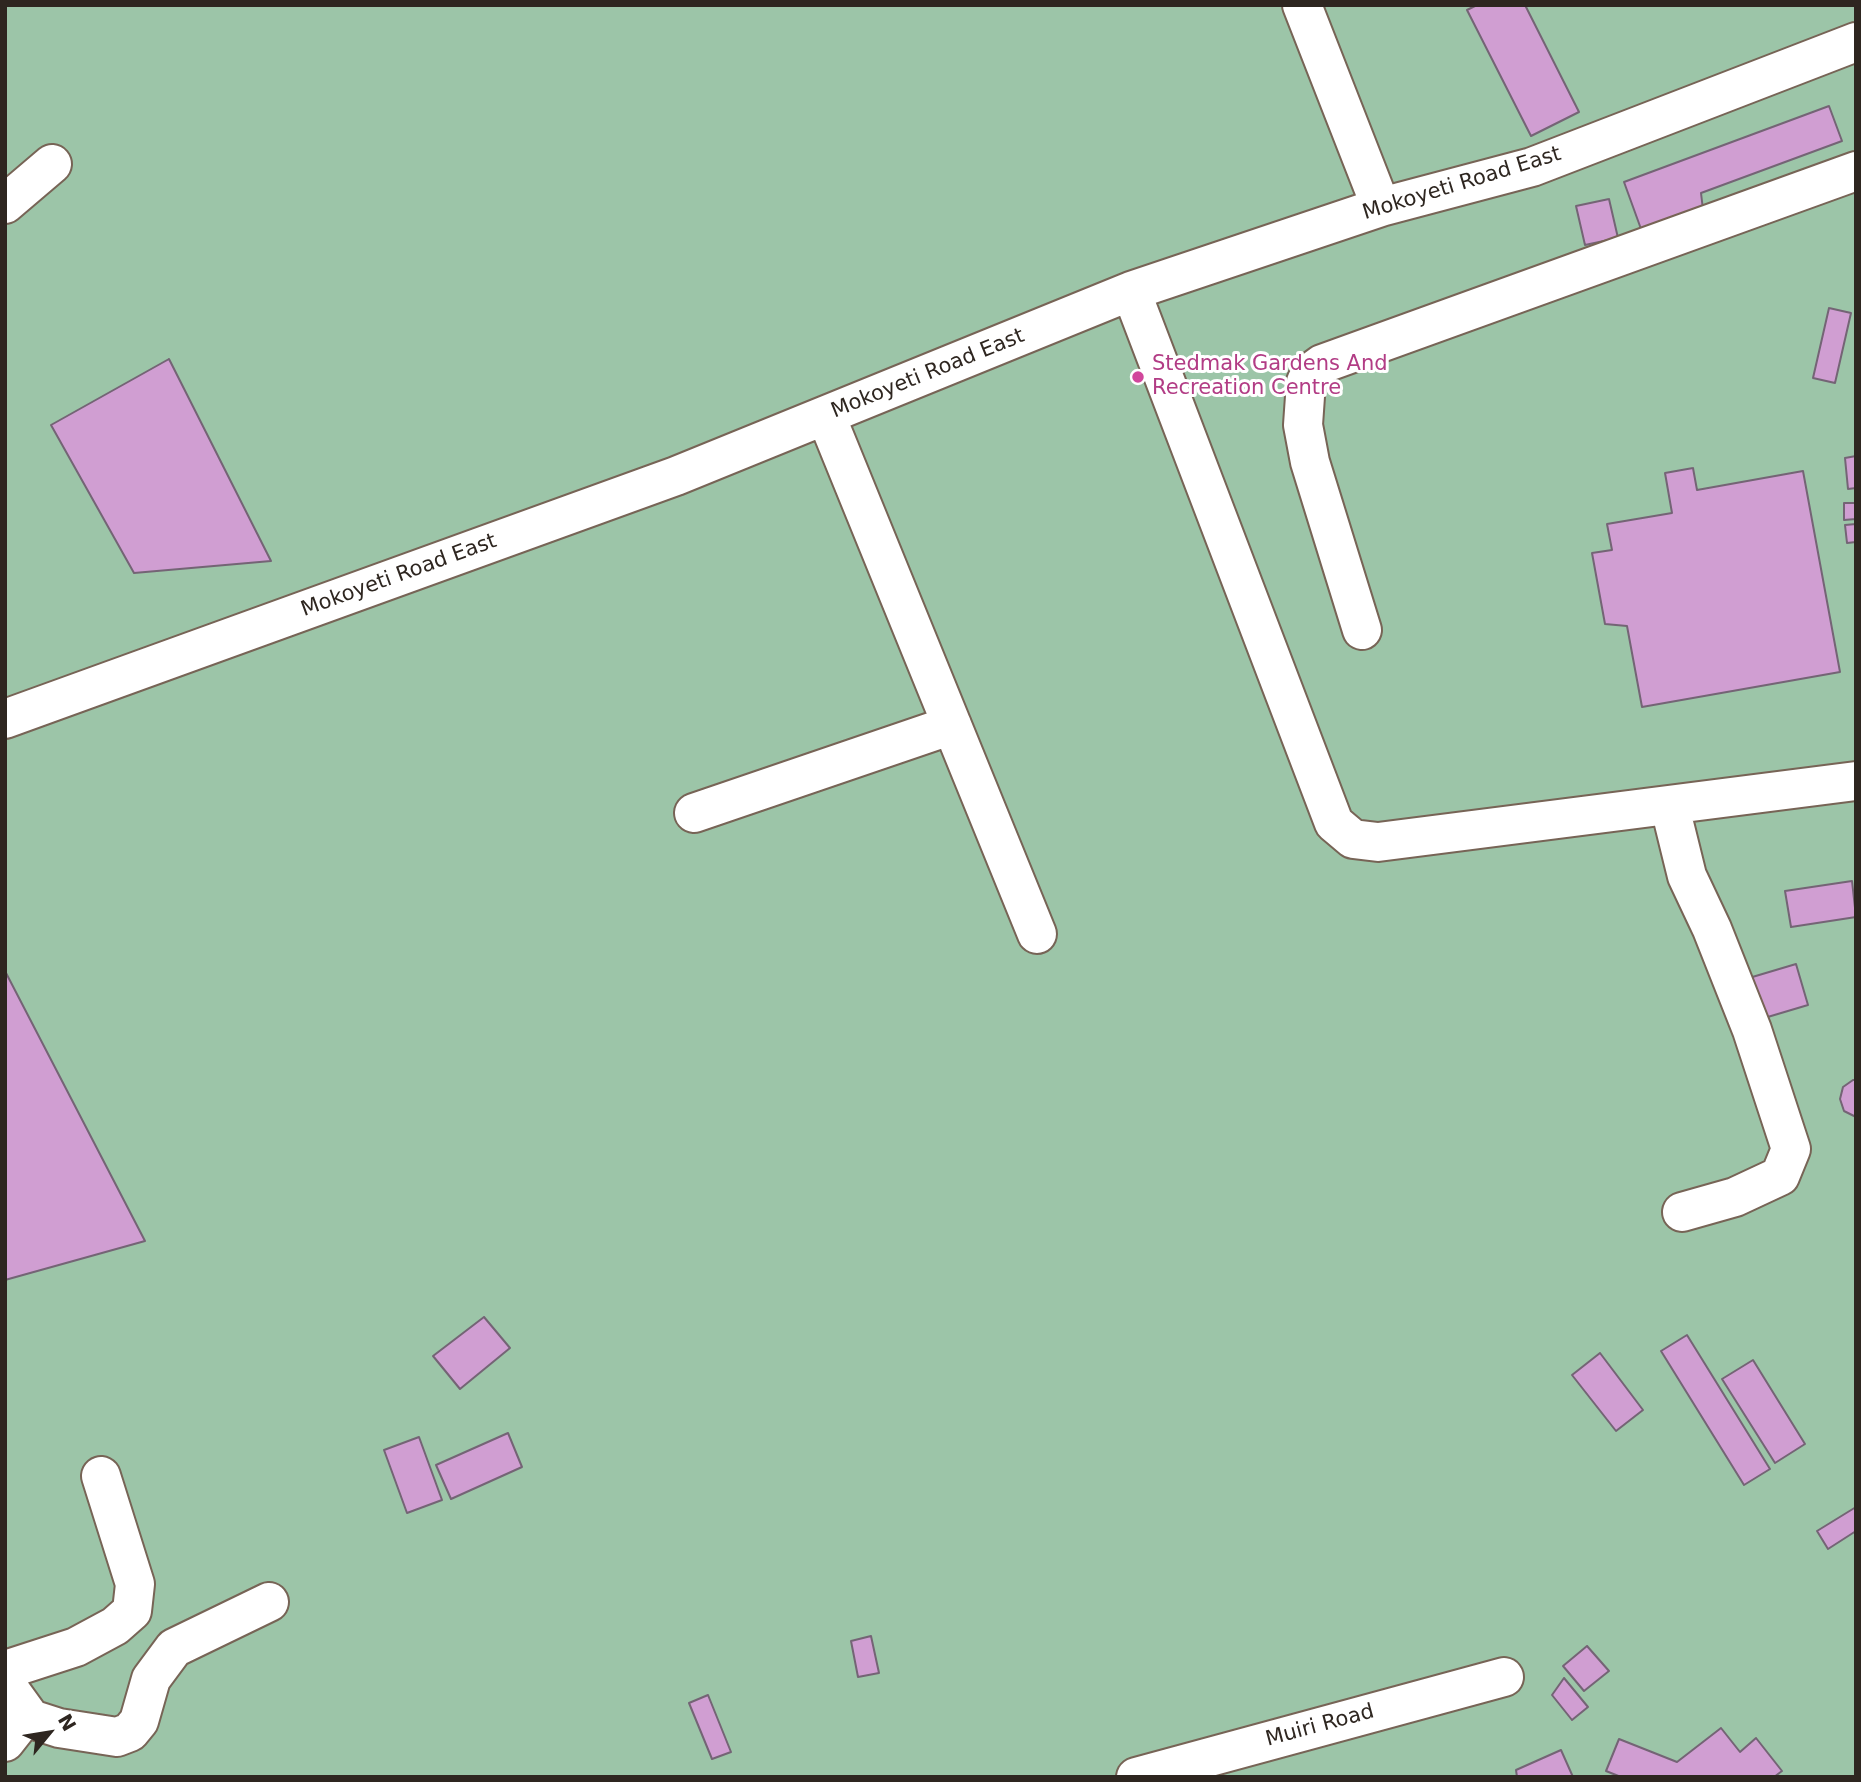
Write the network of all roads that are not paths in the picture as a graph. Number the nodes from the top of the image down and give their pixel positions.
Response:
1 (1301, 5) edge
2 (1854, 47) edge
3 (52, 164) dead end
4 (1856, 171) edge
5 (5, 204) edge
6 (1381, 207) junction
7 (1131, 291) junction
8 (826, 415) junction
9 (1362, 629) dead end
10 (5, 719) edge
11 (952, 725) junction
12 (1856, 781) edge
13 (1670, 807) junction
14 (694, 813) dead end
15 (1037, 934) dead end
16 (1682, 1212) dead end
17 (101, 1476) dead end
18 (269, 1602) dead end
19 (5, 1670) edge
20 (1504, 1677) dead end
21 (5, 1683) edge
22 (16, 1728) edge
23 (1136, 1777) edge

1 - 6 street
2 - 6 street, Mokoyeti Road East
3 - 5 street
4 - 9 street
6 - 7 street, Mokoyeti Road East
7 - 8 street, Mokoyeti Road East
7 - 13 street
8 - 10 street, Mokoyeti Road East
8 - 11 street
11 - 14 street
11 - 15 street
12 - 13 street
13 - 16 street
17 - 19 street
18 - 22 street
20 - 23 street, Muiri Road
21 - 22 street

